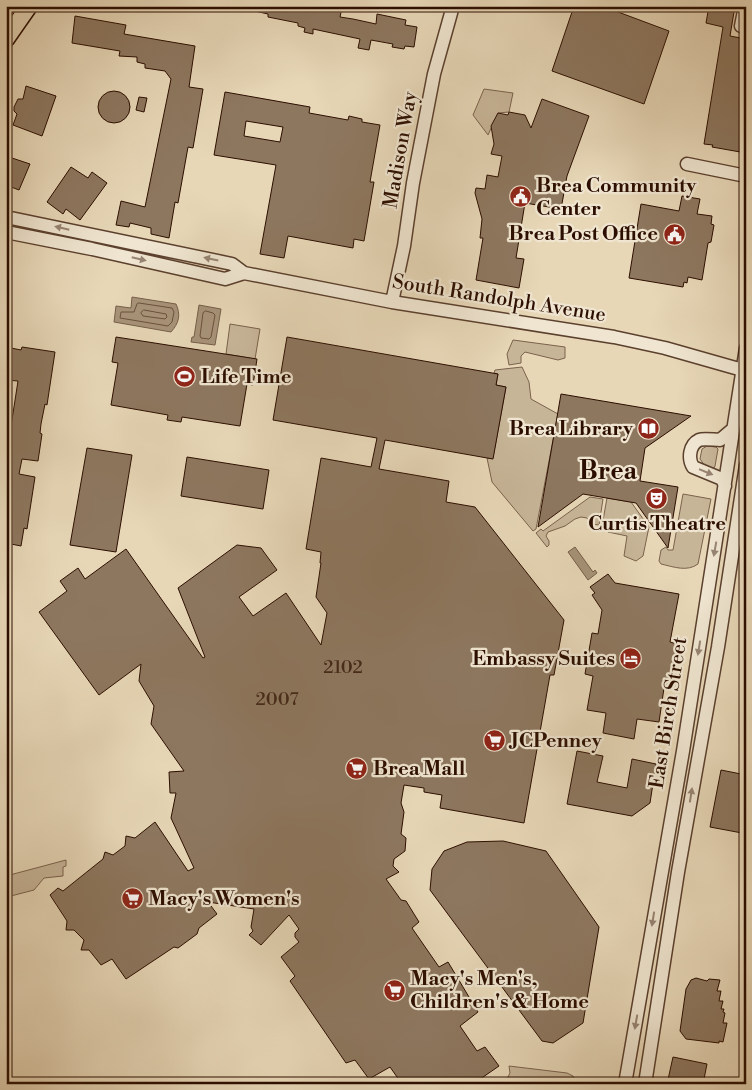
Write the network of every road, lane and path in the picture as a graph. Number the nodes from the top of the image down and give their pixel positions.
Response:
1 (29, 6) edge
2 (745, 6) edge
3 (449, 7) edge
4 (741, 26) dead end
5 (6, 39) edge
6 (687, 164) dead end
7 (746, 176) edge
8 (6, 217) edge
9 (6, 232) edge
10 (244, 273) junction
11 (392, 302) junction
12 (746, 348) edge
13 (744, 370) edge
14 (733, 429) junction
15 (746, 465) edge
16 (725, 486) junction
17 (625, 1084) edge
18 (645, 1084) edge

1 - 5 main road
2 - 4 street
3 - 11 street, Madison Way
6 - 7 street
10 -> 8 street, South Randolph Avenue
9 -> 10 street, South Randolph Avenue
10 - 11 street, South Randolph Avenue
11 - 13 street, South Randolph Avenue
12 - 13 street, East Birch Street
13 - 14 street, East Birch Street
14 - 16 street, East Birch Street
14 -> 16 street
18 -> 15 street, East Birch Street
16 -> 17 street, East Birch Street

